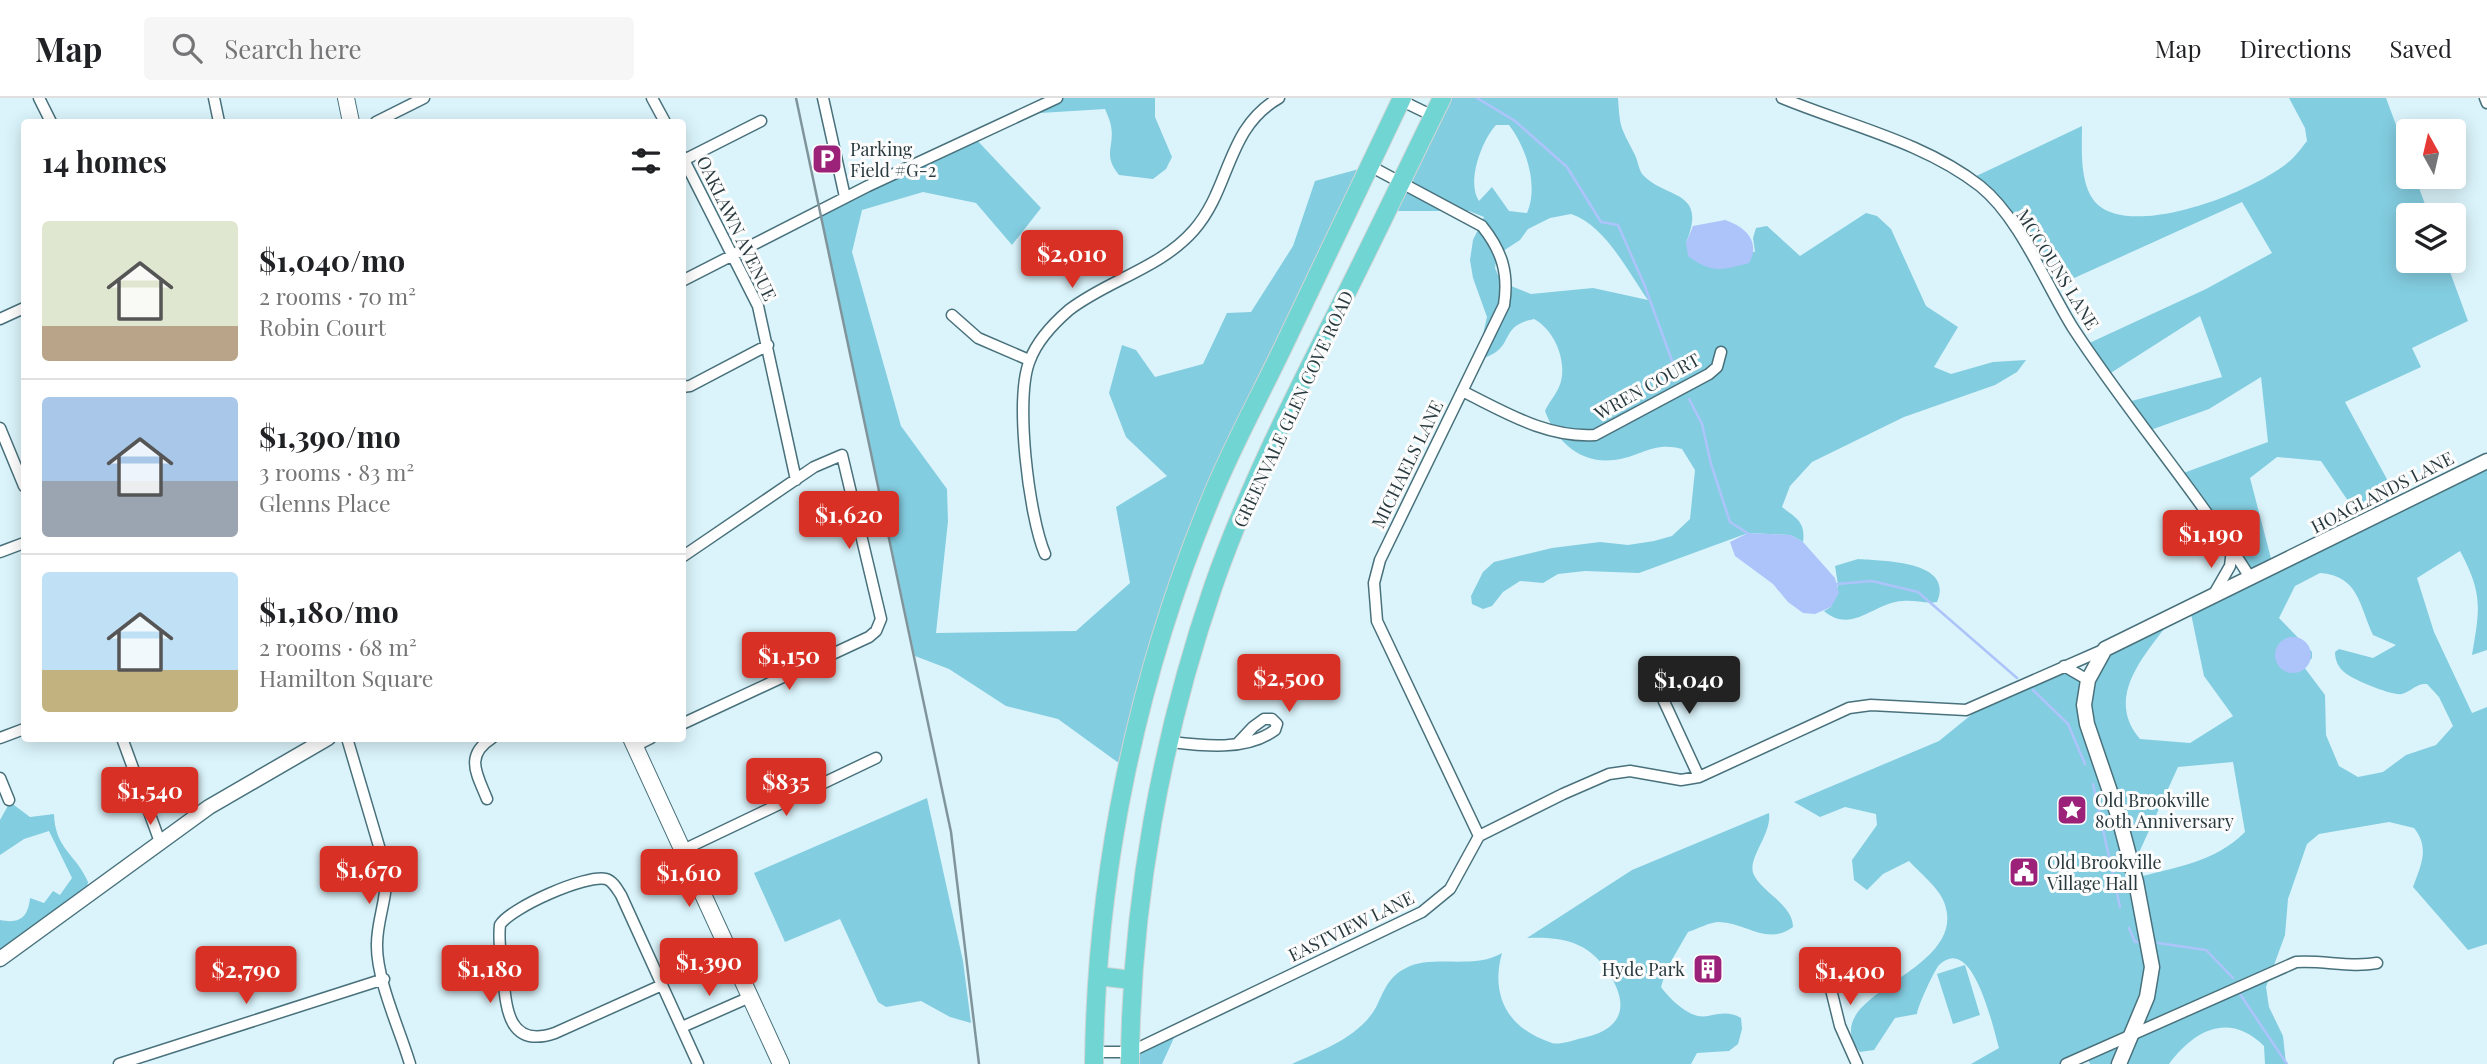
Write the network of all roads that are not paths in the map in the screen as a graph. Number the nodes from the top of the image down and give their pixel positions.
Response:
1 (38, 98) edge
2 (214, 98) edge
3 (346, 98) edge
4 (424, 98) edge
5 (652, 98) edge
6 (823, 98) edge
7 (1056, 98) edge
8 (1279, 98) edge
9 (1442, 98) edge
10 (1782, 98) edge
11 (2485, 98) edge
12 (1400, 99) edge
13 (2487, 103) edge
14 (1433, 116) junction
15 (49, 119) edge
16 (218, 119) edge
17 (350, 119) edge
18 (382, 119) edge
19 (663, 119) edge
20 (761, 121) dead end
21 (686, 158) edge
22 (686, 165) edge
23 (1370, 166) junction
24 (1401, 183) junction
25 (845, 197) junction
26 (734, 256) junction
27 (686, 280) edge
28 (21, 309) edge
29 (952, 315) dead end
30 (0, 319) edge
31 (768, 345) junction
32 (1721, 352) dead end
33 (1029, 360) junction
34 (686, 386) edge
35 (1462, 391) junction
36 (0, 428) edge
37 (2487, 461) edge
38 (20, 463) edge
39 (796, 480) junction
40 (21, 544) edge
41 (2232, 549) junction
42 (0, 552) edge
43 (686, 554) edge
44 (1045, 554) dead end
45 (2251, 579) junction
46 (2211, 599) junction
47 (2105, 649) junction
48 (2064, 666) junction
49 (2088, 680) junction
50 (1646, 685) dead end
51 (686, 722) edge
52 (21, 730) edge
53 (0, 738) edge
54 (123, 742) edge
55 (321, 742) edge
56 (347, 742) edge
57 (486, 742) edge
58 (633, 742) edge
59 (1171, 742) junction
60 (1238, 743) dead end
61 (876, 758) dead end
62 (1699, 777) junction
63 (0, 778) edge
64 (487, 799) dead end
65 (9, 800) dead end
66 (1479, 836) junction
67 (160, 842) junction
68 (682, 850) junction
69 (1823, 957) dead end
70 (0, 959) edge
71 (2377, 963) dead end
72 (1098, 976) junction
73 (384, 979) junction
74 (1132, 980) junction
75 (662, 985) junction
76 (750, 997) junction
77 (682, 1027) junction
78 (2132, 1037) junction
79 (1094, 1058) edge
80 (1130, 1058) edge
81 (2088, 1060) edge
82 (131, 1062) edge
83 (119, 1064) edge
84 (410, 1064) edge
85 (698, 1064) edge
86 (781, 1064) edge
87 (1857, 1064) edge
88 (2066, 1064) edge
89 (2119, 1064) edge

1 - 15 street
2 - 16 street
3 - 17 main road
4 - 18 street
5 - 19 street
6 - 25 street
7 - 25 street
8 - 33 street
9 - 14 main road, GREENVALE GLEN COVE ROAD
10 - 41 street, MCCOUNS LANE
11 - 13 street
12 - 14 street
12 - 23 main road, GREENVALE GLEN COVE ROAD
14 - 24 main road, GREENVALE GLEN COVE ROAD
20 - 21 street
22 - 26 street, OAKLAWN AVENUE
23 - 24 street, MICHAELS LANE
23 - 72 main road, GREENVALE GLEN COVE ROAD
24 - 35 street, MICHAELS LANE
24 - 59 main road, GREENVALE GLEN COVE ROAD
25 - 26 street
26 - 27 street
26 - 31 street, OAKLAWN AVENUE
28 - 30 street
29 - 33 street
31 - 34 street
31 - 39 street, OAKLAWN AVENUE
32 - 35 street, WREN COURT
33 - 44 street
35 - 66 street, MICHAELS LANE
36 - 38 street
37 - 45 street, HOAGLANDS LANE
39 - 43 street
39 - 51 street
40 - 42 street
41 - 45 street, MCCOUNS LANE
41 - 46 street
45 - 46 street, HOAGLANDS LANE
46 - 47 street, HOAGLANDS LANE
47 - 48 street
47 - 49 street
48 - 49 street
48 - 62 street
49 - 78 street
50 - 62 street
52 - 53 street
54 - 67 street
55 - 67 street
56 - 73 street
57 - 64 street
58 - 68 main road
59 - 60 street
59 - 74 main road, GREENVALE GLEN COVE ROAD
61 - 68 street
62 - 66 street
63 - 65 street
66 - 80 street, EASTVIEW LANE
67 - 70 street
68 - 76 main road
69 - 87 street
71 - 78 street
72 - 74 main road
72 - 79 main road, GREENVALE GLEN COVE ROAD
73 - 82 street
73 - 84 street
74 - 80 main road, GREENVALE GLEN COVE ROAD
75 - 75 street
75 - 77 street
76 - 77 street
76 - 86 main road
77 - 85 street
78 - 81 street
78 - 89 street
79 - 80 street, EASTVIEW LANE
81 - 88 street
82 - 83 street

